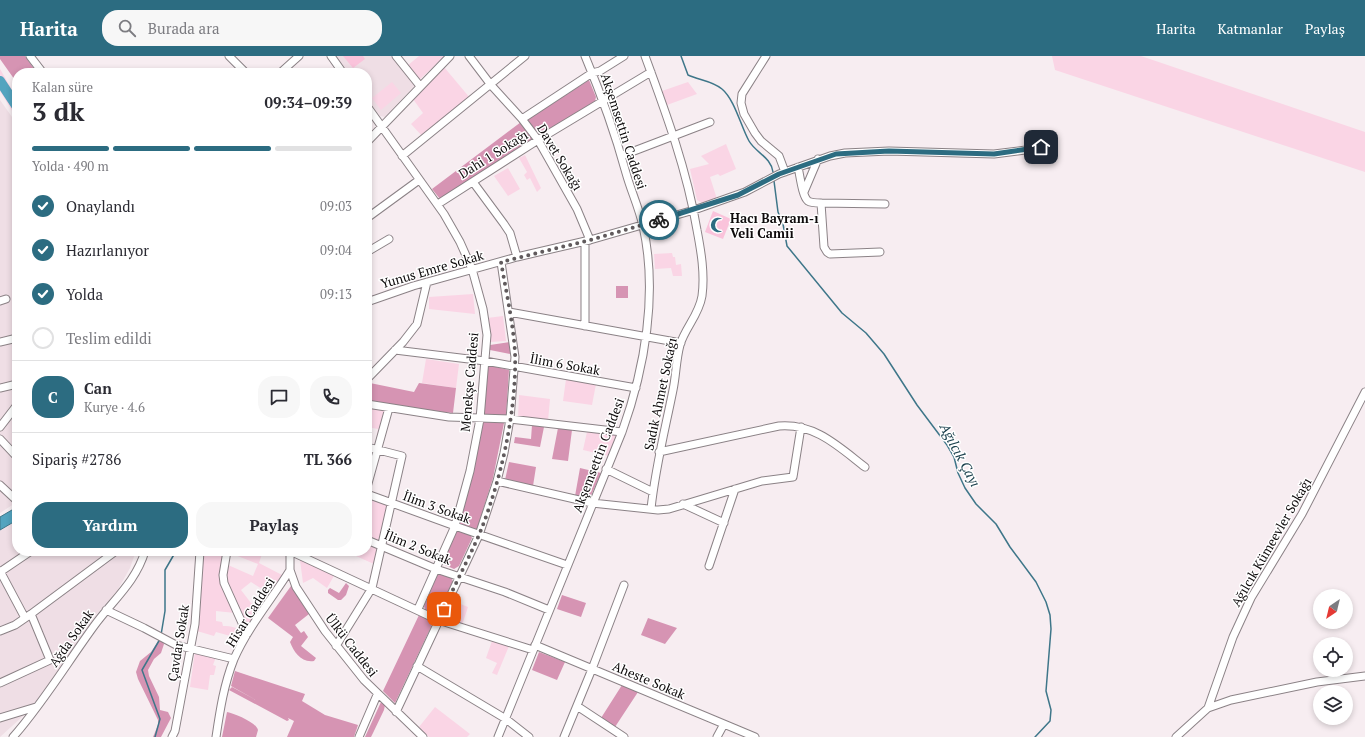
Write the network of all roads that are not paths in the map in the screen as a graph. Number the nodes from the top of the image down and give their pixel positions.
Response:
1 (229, 56) edge
2 (300, 56) edge
3 (331, 56) edge
4 (396, 56) edge
5 (450, 56) edge
6 (469, 56) edge
7 (525, 56) edge
8 (585, 56) edge
9 (624, 56) edge
10 (645, 56) edge
11 (766, 56) edge
12 (34, 57) edge
13 (40, 68) edge
14 (241, 68) edge
15 (286, 68) edge
16 (339, 68) edge
17 (592, 72) junction
18 (651, 72) junction
19 (491, 85) junction
20 (420, 86) junction
21 (603, 100) junction
22 (372, 113) edge
23 (522, 119) junction
24 (710, 122) dead end
25 (382, 126) junction
26 (674, 135) junction
27 (372, 137) edge
28 (538, 140) junction
29 (1047, 146) dead end
30 (402, 156) junction
31 (621, 156) junction
32 (818, 160) junction
33 (798, 167) junction
34 (785, 172) junction
35 (419, 180) junction
36 (473, 182) junction
37 (804, 192) junction
38 (821, 203) junction
39 (438, 204) junction
40 (885, 204) dead end
41 (694, 210) junction
42 (372, 214) edge
43 (643, 225) junction
44 (389, 239) dead end
45 (588, 241) junction
46 (372, 249) edge
47 (880, 252) dead end
48 (518, 257) junction
49 (501, 262) junction
50 (472, 269) junction
51 (427, 282) junction
52 (372, 300) edge
53 (509, 312) junction
54 (585, 326) junction
55 (645, 336) junction
56 (12, 339) edge
57 (0, 342) edge
58 (681, 343) junction
59 (395, 350) junction
60 (485, 361) junction
61 (515, 367) junction
62 (372, 374) edge
63 (12, 385) edge
64 (0, 388) edge
65 (636, 388) junction
66 (1365, 392) edge
67 (372, 405) edge
68 (389, 408) junction
69 (12, 414) edge
70 (480, 419) junction
71 (510, 419) junction
72 (0, 427) edge
73 (801, 427) junction
74 (622, 432) junction
75 (0, 439) edge
76 (372, 449) edge
77 (379, 450) junction
78 (12, 452) edge
79 (659, 452) junction
80 (865, 467) dead end
81 (606, 469) junction
82 (372, 472) edge
83 (498, 481) junction
84 (0, 484) edge
85 (735, 489) junction
86 (653, 492) junction
87 (12, 496) edge
88 (372, 496) edge
89 (592, 503) junction
90 (392, 504) junction
91 (683, 504) junction
92 (651, 509) junction
93 (724, 523) junction
94 (455, 526) junction
95 (479, 535) junction
96 (372, 542) edge
97 (382, 546) junction
98 (24, 556) edge
99 (109, 556) edge
100 (143, 556) edge
101 (200, 556) edge
102 (226, 556) edge
103 (290, 556) edge
104 (301, 556) edge
105 (567, 565) junction
106 (709, 566) dead end
107 (436, 569) junction
108 (290, 570) junction
109 (0, 572) edge
110 (459, 576) junction
111 (624, 585) dead end
112 (372, 588) junction
113 (418, 609) junction
114 (106, 610) junction
115 (549, 610) junction
116 (28, 616) junction
117 (438, 620) junction
118 (0, 632) edge
119 (247, 634) junction
120 (336, 646) junction
121 (534, 647) junction
122 (191, 648) junction
123 (234, 659) junction
124 (417, 666) junction
125 (592, 670) junction
126 (1365, 676) edge
127 (0, 683) edge
128 (377, 695) junction
129 (577, 706) junction
130 (36, 707) junction
131 (1208, 708) junction
132 (396, 712) junction
133 (0, 718) edge
134 (506, 719) junction
135 (724, 724) junction
136 (12, 737) edge
137 (172, 737) edge
138 (216, 737) edge
139 (359, 737) edge
140 (423, 737) edge
141 (498, 737) edge
142 (529, 737) edge
143 (564, 737) edge
144 (624, 737) edge
145 (717, 737) edge
146 (755, 737) edge
147 (1176, 737) edge

1 - 14 street
2 - 15 street
3 - 16 street
4 - 20 street
5 - 20 street
6 - 19 street, Davet Sokağı
7 - 19 street
8 - 17 street, Akşemsettin Caddesi
9 - 17 street
10 - 18 street, Sadık Ahmet Sokağı
11 - 34 street
12 - 13 street
17 - 21 street, Akşemsettin Caddesi
17 - 23 street
18 - 21 street, Dahi 1 Sokağı
18 - 26 street, Sadık Ahmet Sokağı
19 - 23 street, Davet Sokağı
19 - 30 street
20 - 25 street
21 - 28 street, Dahi 1 Sokağı
21 - 31 street, Akşemsettin Caddesi
22 - 25 street, Menekşe Caddesi
23 - 28 street, Davet Sokağı
24 - 26 street
25 - 27 street
25 - 30 street, Menekşe Caddesi
26 - 31 street
26 - 41 street, Sadık Ahmet Sokağı
28 - 36 street, Dahi 1 Sokağı
28 - 45 street, Davet Sokağı
29 - 32 street, Yunus Emre Sokak
30 - 35 street, Menekşe Caddesi
31 - 43 street, Akşemsettin Caddesi
32 - 33 street, Yunus Emre Sokak
32 - 37 street
33 - 34 street, Yunus Emre Sokak
33 - 37 street
34 - 41 street, Yunus Emre Sokak
35 - 39 street, Menekşe Caddesi
35 - 42 street
36 - 39 street, Dahi 1 Sokağı
36 - 48 street
37 - 38 street
38 - 40 street
38 - 47 street
39 - 50 street, Menekşe Caddesi
41 - 43 street, Yunus Emre Sokak
41 - 58 street, Sadık Ahmet Sokağı
43 - 45 street, Yunus Emre Sokak
43 - 55 street, Akşemsettin Caddesi
44 - 46 street
45 - 48 street, Yunus Emre Sokak
45 - 54 street
48 - 49 street, Yunus Emre Sokak
49 - 50 street, Yunus Emre Sokak
49 - 53 street
50 - 51 street, Yunus Emre Sokak
50 - 60 street, Menekşe Caddesi
51 - 52 street, Yunus Emre Sokak
51 - 59 street
53 - 54 street
53 - 61 street
54 - 55 street
55 - 58 street
55 - 65 street, Akşemsettin Caddesi
56 - 57 street
58 - 79 street, Sadık Ahmet Sokağı
59 - 60 street, İlim 6 Sokak
59 - 62 street
60 - 61 street, İlim 6 Sokak
60 - 70 street, Menekşe Caddesi
61 - 65 street, İlim 6 Sokak
61 - 71 street
63 - 64 street
65 - 74 street, Akşemsettin Caddesi
66 - 131 street, Ağılcık Kümeevler Sokağı
67 - 68 street
68 - 70 street
68 - 77 street
69 - 72 street
70 - 71 street
70 - 94 street, Menekşe Caddesi
71 - 74 street
71 - 83 street
73 - 79 street
73 - 80 street
73 - 85 street
74 - 81 street, Akşemsettin Caddesi
75 - 78 street
76 - 77 street
77 - 82 street
77 - 90 street
79 - 86 street, Sadık Ahmet Sokağı
81 - 86 street
81 - 89 street, Akşemsettin Caddesi
83 - 89 street
83 - 95 street
84 - 87 street
85 - 91 street
85 - 93 street
86 - 92 street, Sadık Ahmet Sokağı
88 - 90 street, İlim 3 Sokak
89 - 92 street
89 - 105 street, Akşemsettin Caddesi
90 - 94 street, İlim 3 Sokak
90 - 97 street
91 - 92 street
91 - 93 street
93 - 106 street
94 - 95 street, İlim 3 Sokak
94 - 107 street, Menekşe Caddesi
95 - 105 street, İlim 3 Sokak
95 - 110 street
96 - 97 street, İlim 2 Sokak
97 - 107 street, İlim 2 Sokak
97 - 112 street
98 - 109 street
99 - 116 street
100 - 114 street, Ağda Sokak
101 - 122 street, Çavdar Sokak
102 - 119 street
103 - 108 street, Ülkü Caddesi
104 - 112 street, Aheste Sokak
105 - 115 street, Akşemsettin Caddesi
107 - 110 street, İlim 2 Sokak
107 - 113 street, Menekşe Caddesi
108 - 119 street, Hisar Caddesi
108 - 120 street, Ülkü Caddesi
109 - 116 street
110 - 115 street, İlim 2 Sokak
110 - 117 street
111 - 125 street
112 - 113 street, Aheste Sokak
112 - 120 street
113 - 117 street, Aheste Sokak
114 - 122 street
114 - 130 street, Ağda Sokak
115 - 121 street, Akşemsettin Caddesi
116 - 118 street
116 - 127 street
117 - 121 street, Aheste Sokak
117 - 124 street
119 - 123 street, Hisar Caddesi
120 - 128 street, Ülkü Caddesi
121 - 125 street, Aheste Sokak
121 - 134 street, Akşemsettin Caddesi
122 - 123 street
122 - 137 street, Çavdar Sokak
123 - 138 street, Hisar Caddesi
124 - 132 street
124 - 134 street
125 - 129 street
125 - 135 street, Aheste Sokak
126 - 131 street, Ağılcık Kümeevler Sokağı
128 - 132 street, Ülkü Caddesi
128 - 139 street
129 - 143 street
129 - 144 street
130 - 133 street
130 - 136 street, Ağda Sokak
131 - 147 street, Ağılcık Kümeevler Sokağı
132 - 140 street, Ülkü Caddesi
134 - 141 street, Akşemsettin Caddesi
134 - 142 street
135 - 145 street
135 - 146 street, Aheste Sokak

